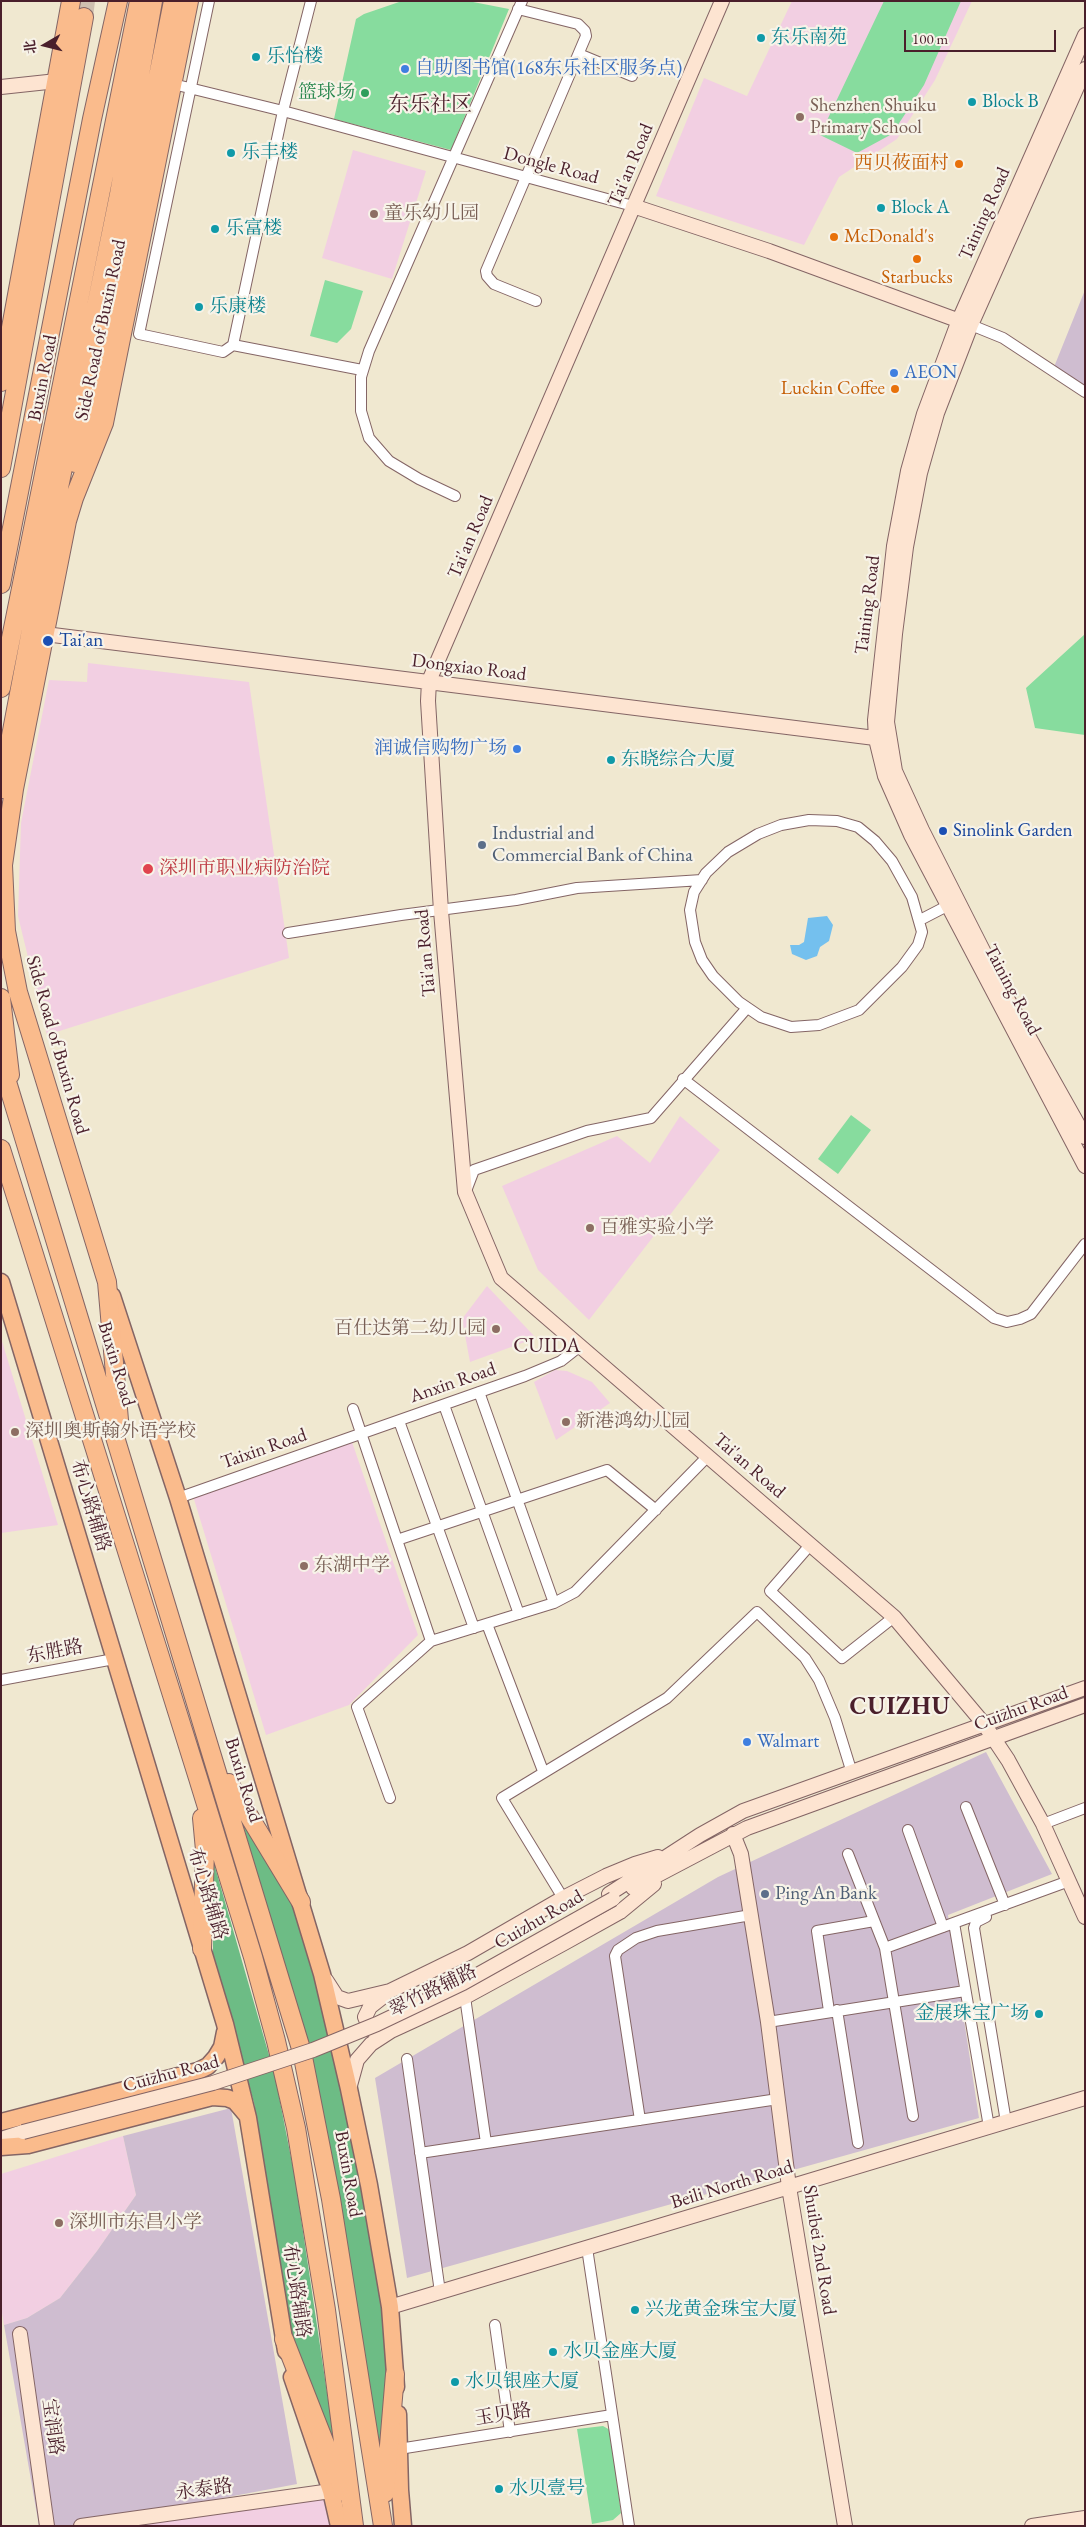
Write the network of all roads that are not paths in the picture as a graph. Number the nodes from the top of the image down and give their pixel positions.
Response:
1 (71, 1) tunnel mouth
2 (106, 1) edge
3 (118, 1) edge
4 (138, 1) edge
5 (154, 1) edge
6 (173, 1) edge
7 (189, 1) edge
8 (209, 1) edge
9 (311, 1) edge
10 (722, 1) edge
11 (520, 5) edge
12 (84, 17) tunnel mouth
13 (1083, 42) edge
14 (579, 54) junction
15 (100, 69) junction
16 (1085, 69) edge
17 (632, 76) dead end
18 (57, 81) junction
19 (173, 84) junction
20 (1, 86) edge
21 (191, 88) junction
22 (283, 111) junction
23 (454, 159) junction
24 (526, 178) junction
25 (634, 206) junction
26 (536, 301) dead end
27 (965, 323) junction
28 (233, 345) junction
29 (362, 370) junction
30 (1, 382) edge
31 (1085, 392) edge
32 (1, 468) edge
33 (455, 496) dead end
34 (51, 527) junction
35 (1, 584) edge
36 (45, 634) junction
37 (429, 682) junction
38 (1, 688) edge
39 (882, 739) junction
40 (1, 789) edge
41 (702, 880) junction
42 (947, 906) junction
43 (441, 911) junction
44 (920, 920) junction
45 (288, 933) dead end
46 (1, 998) edge
47 (747, 1008) junction
48 (1, 1062) edge
49 (683, 1079) junction
50 (13, 1098) junction
51 (1085, 1137) edge
52 (1, 1149) edge
53 (1085, 1166) edge
54 (465, 1192) junction
55 (1085, 1244) edge
56 (1, 1282) edge
57 (107, 1282) junction
58 (580, 1346) junction
59 (479, 1392) junction
60 (444, 1405) junction
61 (353, 1409) dead end
62 (399, 1421) junction
63 (361, 1434) junction
64 (122, 1455) junction
65 (708, 1456) junction
66 (178, 1498) junction
67 (518, 1500) junction
68 (656, 1510) junction
69 (482, 1512) junction
70 (437, 1527) junction
71 (397, 1540) junction
72 (811, 1544) junction
73 (554, 1603) junction
74 (519, 1614) junction
75 (894, 1617) junction
76 (487, 1624) junction
77 (474, 1628) junction
78 (431, 1641) junction
79 (114, 1659) junction
80 (1, 1680) edge
81 (1085, 1688) edge
82 (1085, 1705) edge
83 (984, 1724) junction
84 (994, 1739) junction
85 (214, 1760) junction
86 (543, 1771) junction
87 (852, 1773) junction
88 (198, 1778) junction
89 (390, 1798) dead end
90 (966, 1807) dead end
91 (1085, 1808) edge
92 (1042, 1824) junction
93 (908, 1830) dead end
94 (733, 1834) junction
95 (848, 1854) dead end
96 (675, 1859) junction
97 (1070, 1884) junction
98 (563, 1898) junction
99 (301, 1902) junction
100 (1005, 1905) junction
101 (751, 1915) junction
102 (1085, 1917) edge
103 (874, 1921) junction
104 (954, 1924) junction
105 (943, 1927) junction
106 (885, 1948) junction
107 (202, 1949) junction
108 (322, 1974) junction
109 (390, 1991) junction
110 (965, 1991) junction
111 (465, 1997) junction
112 (894, 2000) junction
113 (833, 2011) junction
114 (768, 2022) junction
115 (224, 2024) junction
116 (390, 2031) junction
117 (407, 2059) dead end
118 (198, 2071) junction
119 (349, 2088) junction
120 (212, 2097) junction
121 (1085, 2098) edge
122 (778, 2099) junction
123 (913, 2116) dead end
124 (248, 2118) junction
125 (640, 2120) junction
126 (1, 2122) edge
127 (1006, 2122) junction
128 (989, 2127) junction
129 (22, 2128) junction
130 (1, 2130) edge
131 (1, 2139) edge
132 (486, 2143) junction
133 (858, 2143) dead end
134 (1, 2147) edge
135 (420, 2153) junction
136 (789, 2187) junction
137 (587, 2248) junction
138 (440, 2292) junction
139 (390, 2307) junction
140 (495, 2325) dead end
141 (20, 2334) dead end
142 (284, 2339) junction
143 (395, 2374) junction
144 (612, 2415) junction
145 (510, 2432) junction
146 (400, 2449) junction
147 (331, 2491) junction
148 (1085, 2518) edge
149 (47, 2526) edge
150 (81, 2526) edge
151 (339, 2526) edge
152 (354, 2526) edge
153 (382, 2526) edge
154 (388, 2526) edge
155 (403, 2526) edge
156 (628, 2526) edge
157 (845, 2526) edge
158 (1032, 2526) edge

1 - 18 highway
2 - 15 highway
3 - 15 highway
4 - 38 highway, Buxin Road
5 - 34 highway
6 - 34 highway
7 - 19 highway, Side Road of Buxin Road
8 - 21 street
9 - 22 street
10 - 25 street, Tai'an Road
11 - 14 street
11 - 23 street
12 - 32 highway
13 - 27 street, Taining Road
14 - 17 street
14 - 24 street
15 - 35 highway, Buxin Road
16 - 27 street, Taining Road
18 - 20 street
18 - 30 highway
19 - 21 street, Dongle Road
19 - 36 highway, Side Road of Buxin Road
21 - 22 street, Dongle Road
21 - 28 street
22 - 23 street, Dongle Road
22 - 28 street
23 - 24 street, Dongle Road
23 - 29 street
24 - 25 street, Dongle Road
24 - 26 street
25 - 27 street, Dongle Road
25 - 37 street, Tai'an Road
27 - 31 street
27 - 39 street, Taining Road
28 - 29 street
29 - 33 street
34 - 40 highway
36 - 37 street, Dongxiao Road
36 - 57 highway, Side Road of Buxin Road
37 - 39 street, Dongxiao Road
37 - 43 street, Tai'an Road
39 - 42 street, Taining Road
39 - 51 street, Taining Road
41 - 43 street
41 - 44 street
41 - 47 street
42 - 44 street
42 - 53 street, Taining Road
43 - 45 street
43 - 54 street, Tai'an Road
44 - 47 street
46 - 50 highway
47 - 49 street
48 - 50 highway, Buxin Road
49 - 54 street
49 - 55 street
50 - 64 highway, Buxin Road
52 - 88 highway
54 - 58 street, Tai'an Road
56 - 79 main road, 布心路辅路
57 - 64 highway, Side Road of Buxin Road
57 - 66 main road
58 - 59 street, Anxin Road
58 - 65 street, Tai'an Road
59 - 60 street, Anxin Road
59 - 67 street
60 - 62 street, Anxin Road
60 - 69 street
61 - 63 street
62 - 63 street, Anxin Road
62 - 70 street
63 - 66 street, Taixin Road
63 - 71 street
64 - 85 highway, Buxin Road
65 - 68 street
65 - 72 street, Tai'an Road
66 - 99 main road
67 - 68 street
67 - 69 street
67 - 73 street
68 - 73 street
69 - 70 street
69 - 74 street
70 - 71 street
70 - 77 street
71 - 78 street
72 - 75 street, Tai'an Road
72 - 75 street
73 - 74 street
74 - 76 street
75 - 83 street, Tai'an Road
76 - 77 street
76 - 86 street
77 - 78 street
78 - 89 street
79 - 80 street, 东胜路
79 - 107 main road, 布心路辅路
81 - 83 street, Cuizhu Road
82 - 84 street, Cuizhu Road
83 - 84 street, Tai'an Road
83 - 87 street, Cuizhu Road
84 - 92 street, Tai'an Road
84 - 94 street, Cuizhu Road
85 - 99 highway
85 - 153 highway, Buxin Road
86 - 87 street
86 - 98 street
87 - 96 street, Cuizhu Road
88 - 107 highway
88 - 152 highway
90 - 100 street
91 - 92 street
92 - 97 street, Tai'an Road
93 - 105 street
94 - 96 street, Cuizhu Road
94 - 101 street, Shuibei 2nd Road
95 - 103 street
96 - 98 street, 翠竹路辅路
96 - 111 street, 翠竹路辅路
96 - 129 street, Cuizhu Road
97 - 100 street
97 - 102 street, Tai'an Road
97 - 127 street
98 - 109 street, 翠竹路辅路
99 - 108 main road
100 - 104 street
101 - 114 street, Shuibei 2nd Road
101 - 125 street
103 - 106 street
103 - 113 street
104 - 105 street
104 - 110 street
105 - 106 street
106 - 112 street
107 - 115 main road, 布心路辅路
108 - 109 street, 翠竹路辅路
108 - 119 main road
109 - 116 street
110 - 112 street
110 - 128 street
111 - 116 street, 翠竹路辅路
111 - 132 street
112 - 113 street
112 - 123 street
113 - 114 street
113 - 133 street
114 - 122 street, Shuibei 2nd Road
115 - 118 main road
115 - 124 main road, 布心路辅路
116 - 119 street, 翠竹路辅路
117 - 135 street
118 - 120 main road
118 - 126 main road
119 - 139 main road
120 - 124 main road
120 - 134 main road
121 - 127 street, Beili North Road
122 - 125 street
122 - 136 street, Shuibei 2nd Road
124 - 142 main road, 布心路辅路
125 - 132 street
126 - 129 street, Cuizhu Road
127 - 128 street, Beili North Road
128 - 136 street, Beili North Road
129 - 130 street, Cuizhu Road
129 - 131 street, Cuizhu Road
132 - 135 street
135 - 138 street
136 - 137 street, Beili North Road
136 - 157 street, Shuibei 2nd Road
137 - 138 street, Beili North Road
137 - 144 street
138 - 139 street, Beili North Road
139 - 143 main road
140 - 145 street
141 - 149 street, 宝润路
142 - 147 main road, 布心路辅路
142 - 152 highway
143 - 146 main road
143 - 154 highway
144 - 145 street, 玉贝路
144 - 156 street
145 - 146 street, 玉贝路
146 - 155 main road
147 - 150 street, 永泰路
147 - 151 main road, 布心路辅路
148 - 158 street

